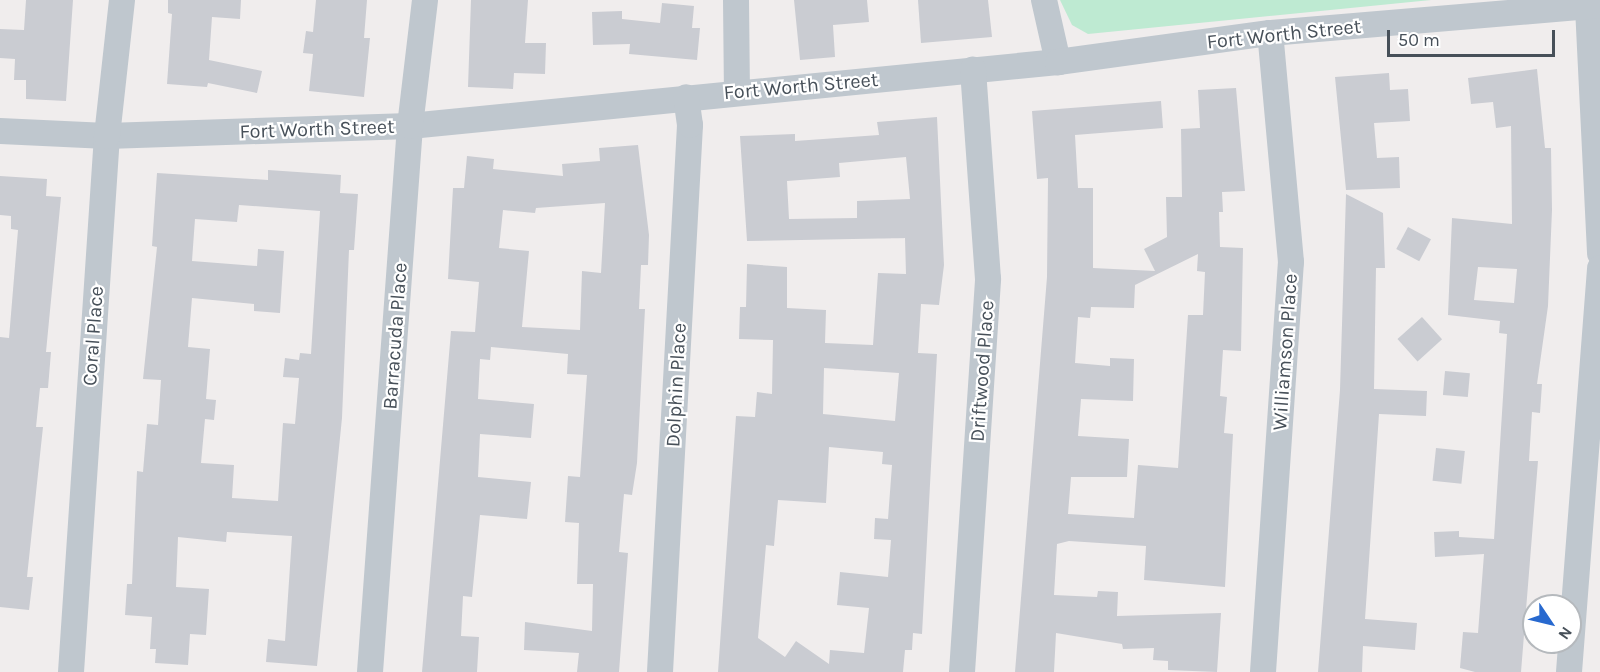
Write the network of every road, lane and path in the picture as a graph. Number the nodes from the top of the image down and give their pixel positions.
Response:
1 (122, 0) edge
2 (425, 0) edge
3 (736, 0) edge
4 (1044, 0) edge
5 (1594, 6) edge
6 (1270, 33) junction
7 (1058, 62) junction
8 (973, 70) junction
9 (737, 92) junction
10 (686, 98) junction
11 (410, 126) junction
12 (0, 131) edge
13 (107, 136) junction
14 (1600, 254) edge
15 (1600, 268) edge
16 (71, 672) edge
17 (370, 672) edge
18 (660, 672) edge
19 (962, 672) edge
20 (1263, 672) edge
21 (1569, 672) edge

1 - 13 street, Coral Place
2 - 11 street, Barracuda Place
3 - 9 street
4 - 7 street
5 - 6 street, Fort Worth Street
5 - 14 street
6 - 7 street, Fort Worth Street
6 - 20 street, Williamson Place
7 - 8 street, Fort Worth Street
8 - 9 street, Fort Worth Street
8 - 19 street, Driftwood Place
9 - 10 street, Fort Worth Street
10 - 11 street, Fort Worth Street
10 - 18 street, Dolphin Place
11 - 13 street, Fort Worth Street
11 - 17 street, Barracuda Place
12 - 13 street, Fort Worth Street
13 - 16 street, Coral Place
15 - 21 street

